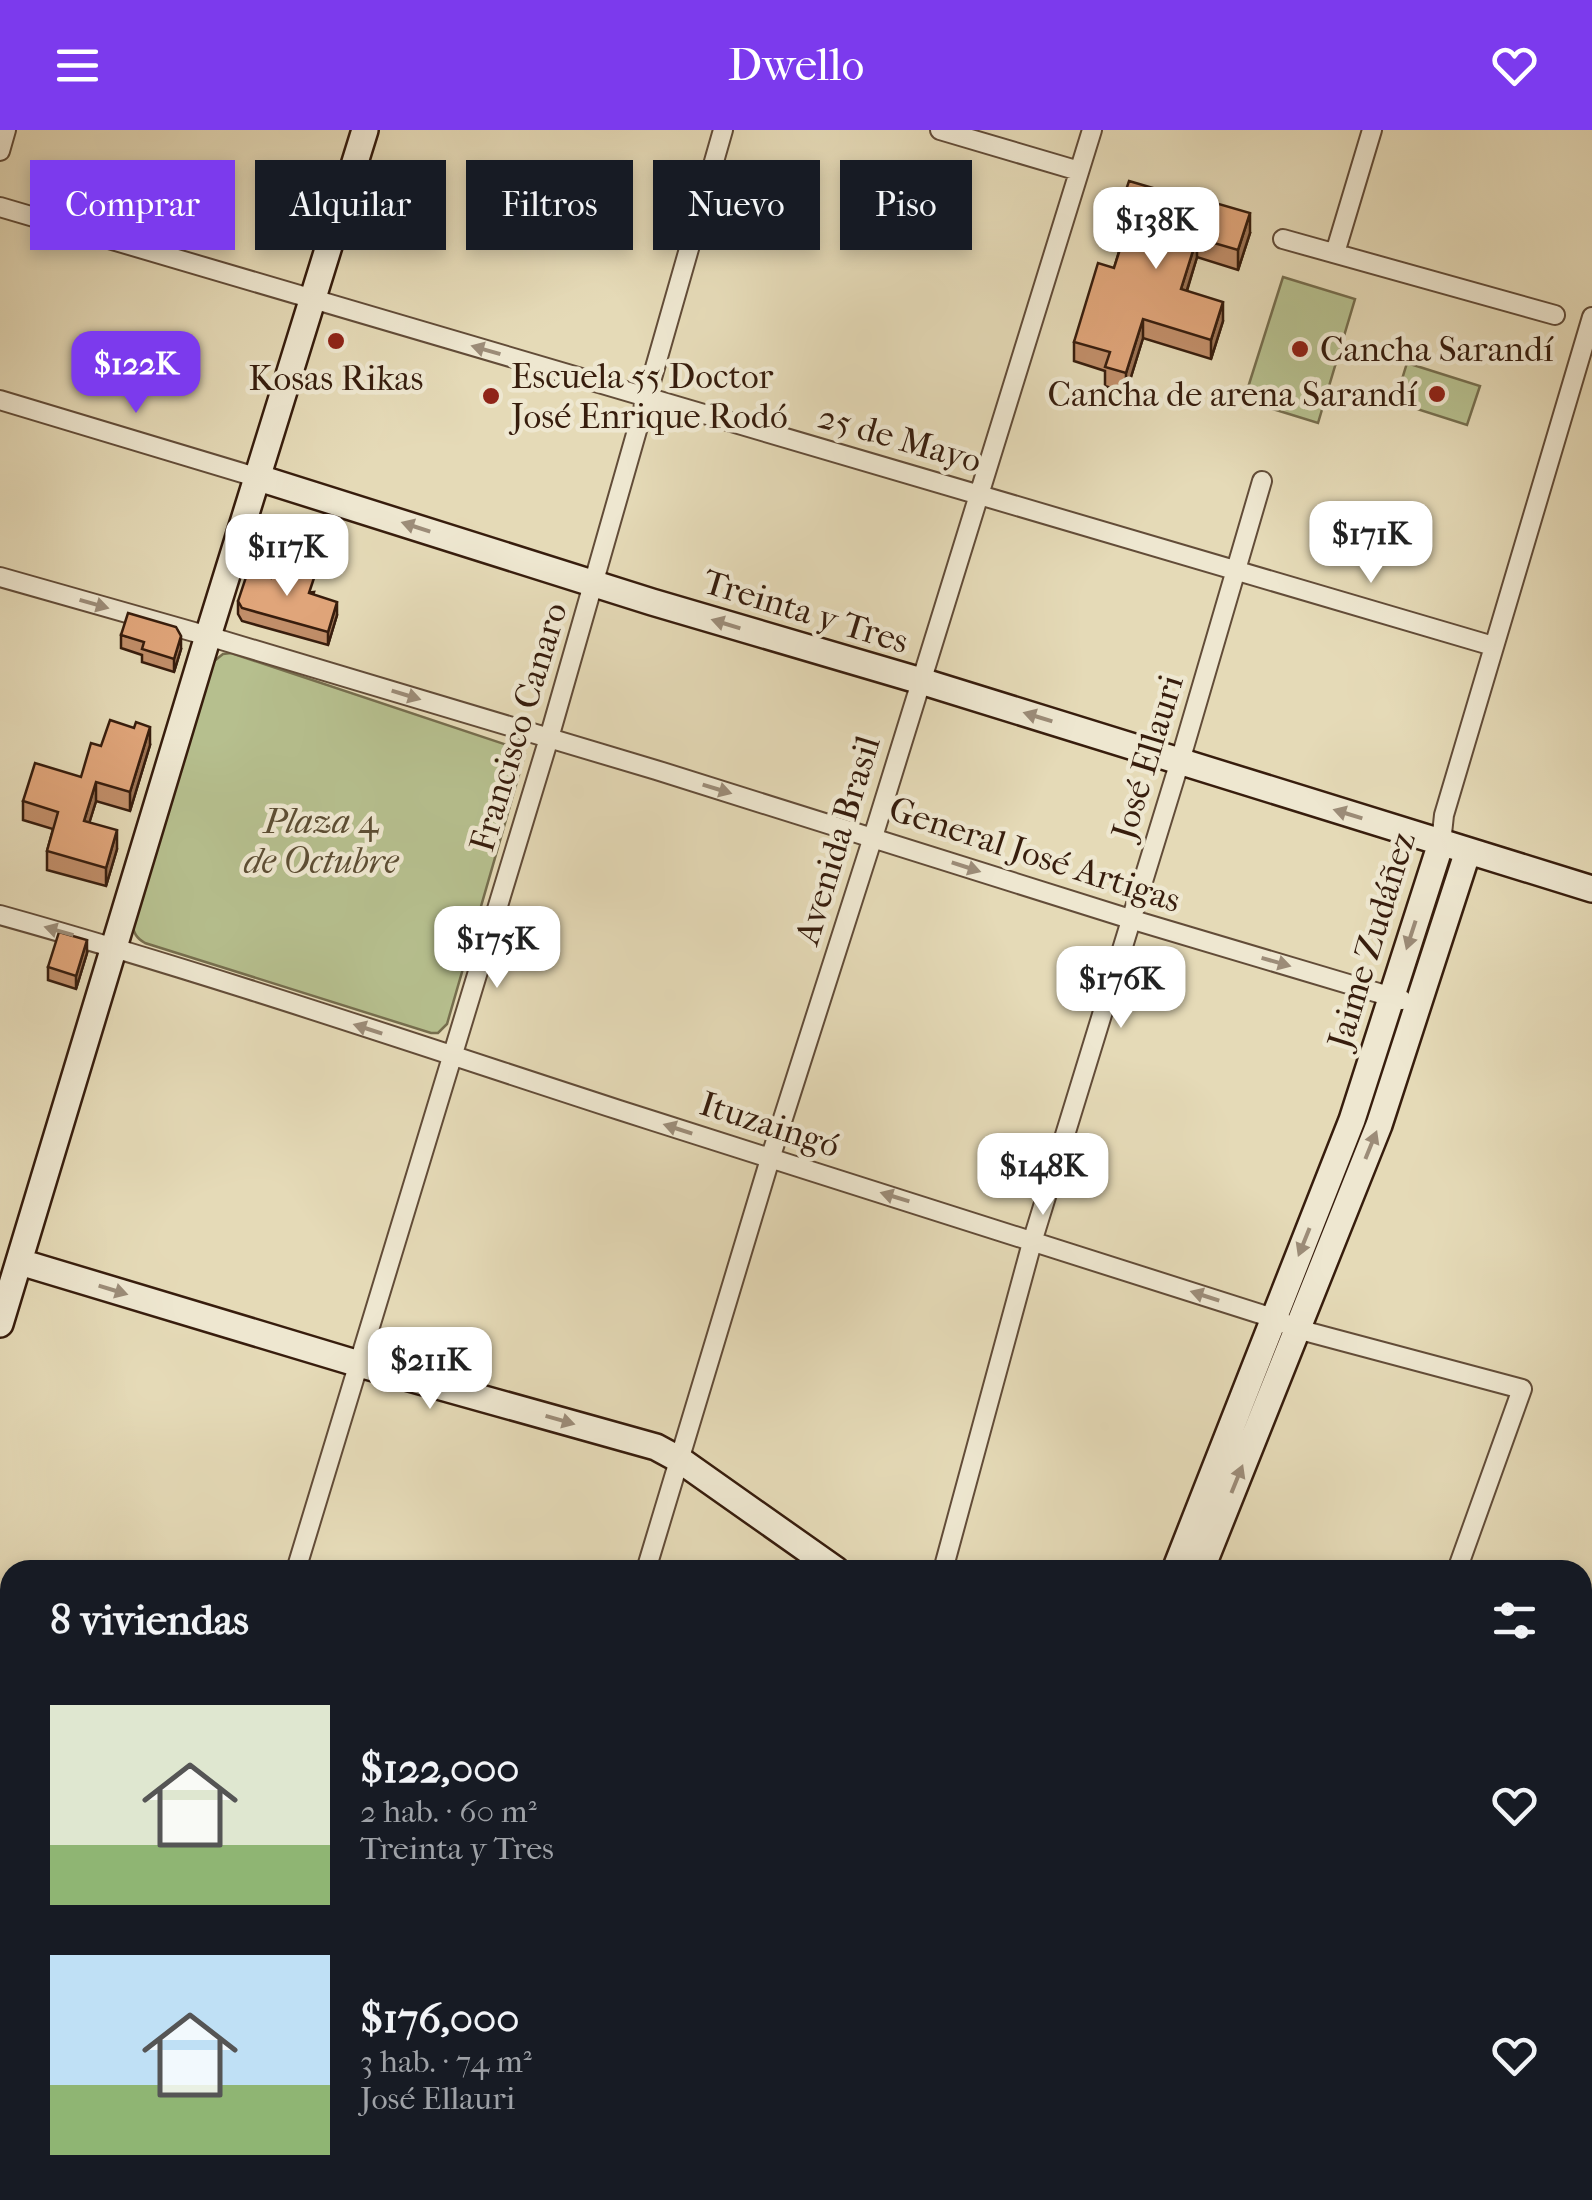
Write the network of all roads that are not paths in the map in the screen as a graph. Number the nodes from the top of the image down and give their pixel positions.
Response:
1 (6, 130) edge
2 (365, 130) edge
3 (724, 130) edge
4 (940, 130) edge
5 (1092, 130) edge
6 (1372, 130) edge
7 (0, 151) edge
8 (1079, 172) junction
9 (0, 207) edge
10 (1283, 239) dead end
11 (1334, 254) junction
12 (314, 298) junction
13 (1555, 315) dead end
14 (1592, 317) edge
15 (647, 398) junction
16 (0, 400) edge
17 (259, 478) junction
18 (1262, 481) dead end
19 (978, 494) junction
20 (1236, 571) junction
21 (0, 578) edge
22 (594, 584) junction
23 (208, 636) junction
24 (1493, 646) junction
25 (921, 681) junction
26 (549, 738) junction
27 (1180, 761) junction
28 (873, 837) junction
29 (1441, 843) junction
30 (1468, 851) junction
31 (1592, 890) edge
32 (0, 914) edge
33 (1130, 919) junction
34 (114, 947) junction
35 (1391, 996) junction
36 (1417, 1004) junction
37 (453, 1056) junction
38 (770, 1159) junction
39 (1033, 1239) junction
40 (10, 1260) edge
41 (0, 1324) edge
42 (1285, 1324) junction
43 (360, 1364) junction
44 (680, 1460) junction
45 (299, 1560) edge
46 (649, 1560) edge
47 (822, 1560) edge
48 (946, 1560) edge
49 (1179, 1560) edge
50 (1204, 1560) edge
51 (1461, 1560) edge

1 - 7 street
2 - 12 street
3 - 15 street, Francisco Canaro
4 - 8 street
5 - 8 street, Avenida Brasil
6 - 11 street
8 - 19 street, Avenida Brasil
9 - 12 street, 25 de Mayo
10 - 11 street
11 - 13 street
15 -> 12 street, 25 de Mayo
12 - 17 street
14 - 24 street, Jaime Zudáñez
15 - 19 street, 25 de Mayo
15 - 22 street, Francisco Canaro
16 - 17 street, Treinta y Tres
22 -> 17 street, Treinta y Tres
17 - 23 street
18 - 20 street, José Ellauri
19 - 20 street, 25 de Mayo
19 - 25 street, Avenida Brasil
20 - 24 street, 25 de Mayo
20 - 27 street, José Ellauri
21 -> 23 street, General José Artigas
25 -> 22 street, Treinta y Tres
22 - 26 street, Francisco Canaro
23 -> 26 street, General José Artigas
23 - 34 street
24 - 29 street, Jaime Zudáñez
27 -> 25 street, Treinta y Tres
25 - 28 street, Avenida Brasil
26 -> 28 street, General José Artigas
26 - 37 street, Francisco Canaro
29 -> 27 street, Treinta y Tres
27 - 33 street, José Ellauri
28 -> 33 street, General José Artigas
28 - 38 street, Avenida Brasil
29 - 30 street, Treinta y Tres
29 -> 35 street, Jaime Zudáñez
30 - 31 street, Treinta y Tres
30 - 36 street, Jaime Zudáñez
34 -> 32 street, Ituzaingó
33 -> 35 street, General José Artigas
33 - 39 street, José Ellauri
37 -> 34 street, Ituzaingó
34 - 40 street
35 - 36 street, General José Artigas
35 -> 42 street, Jaime Zudáñez
42 -> 36 street, Jaime Zudáñez
38 -> 37 street, Ituzaingó
37 - 43 street, Francisco Canaro
39 -> 38 street, Ituzaingó
38 - 44 street, Avenida Brasil
42 -> 39 street, Ituzaingó
39 - 48 street, José Ellauri
40 - 41 street
40 -> 43 street
42 - 49 street, Jaime Zudáñez
50 -> 42 street, Jaime Zudáñez
42 - 51 street, Ituzaingó
43 -> 44 street
43 - 45 street, Francisco Canaro
44 - 46 street, Avenida Brasil
44 - 47 street

